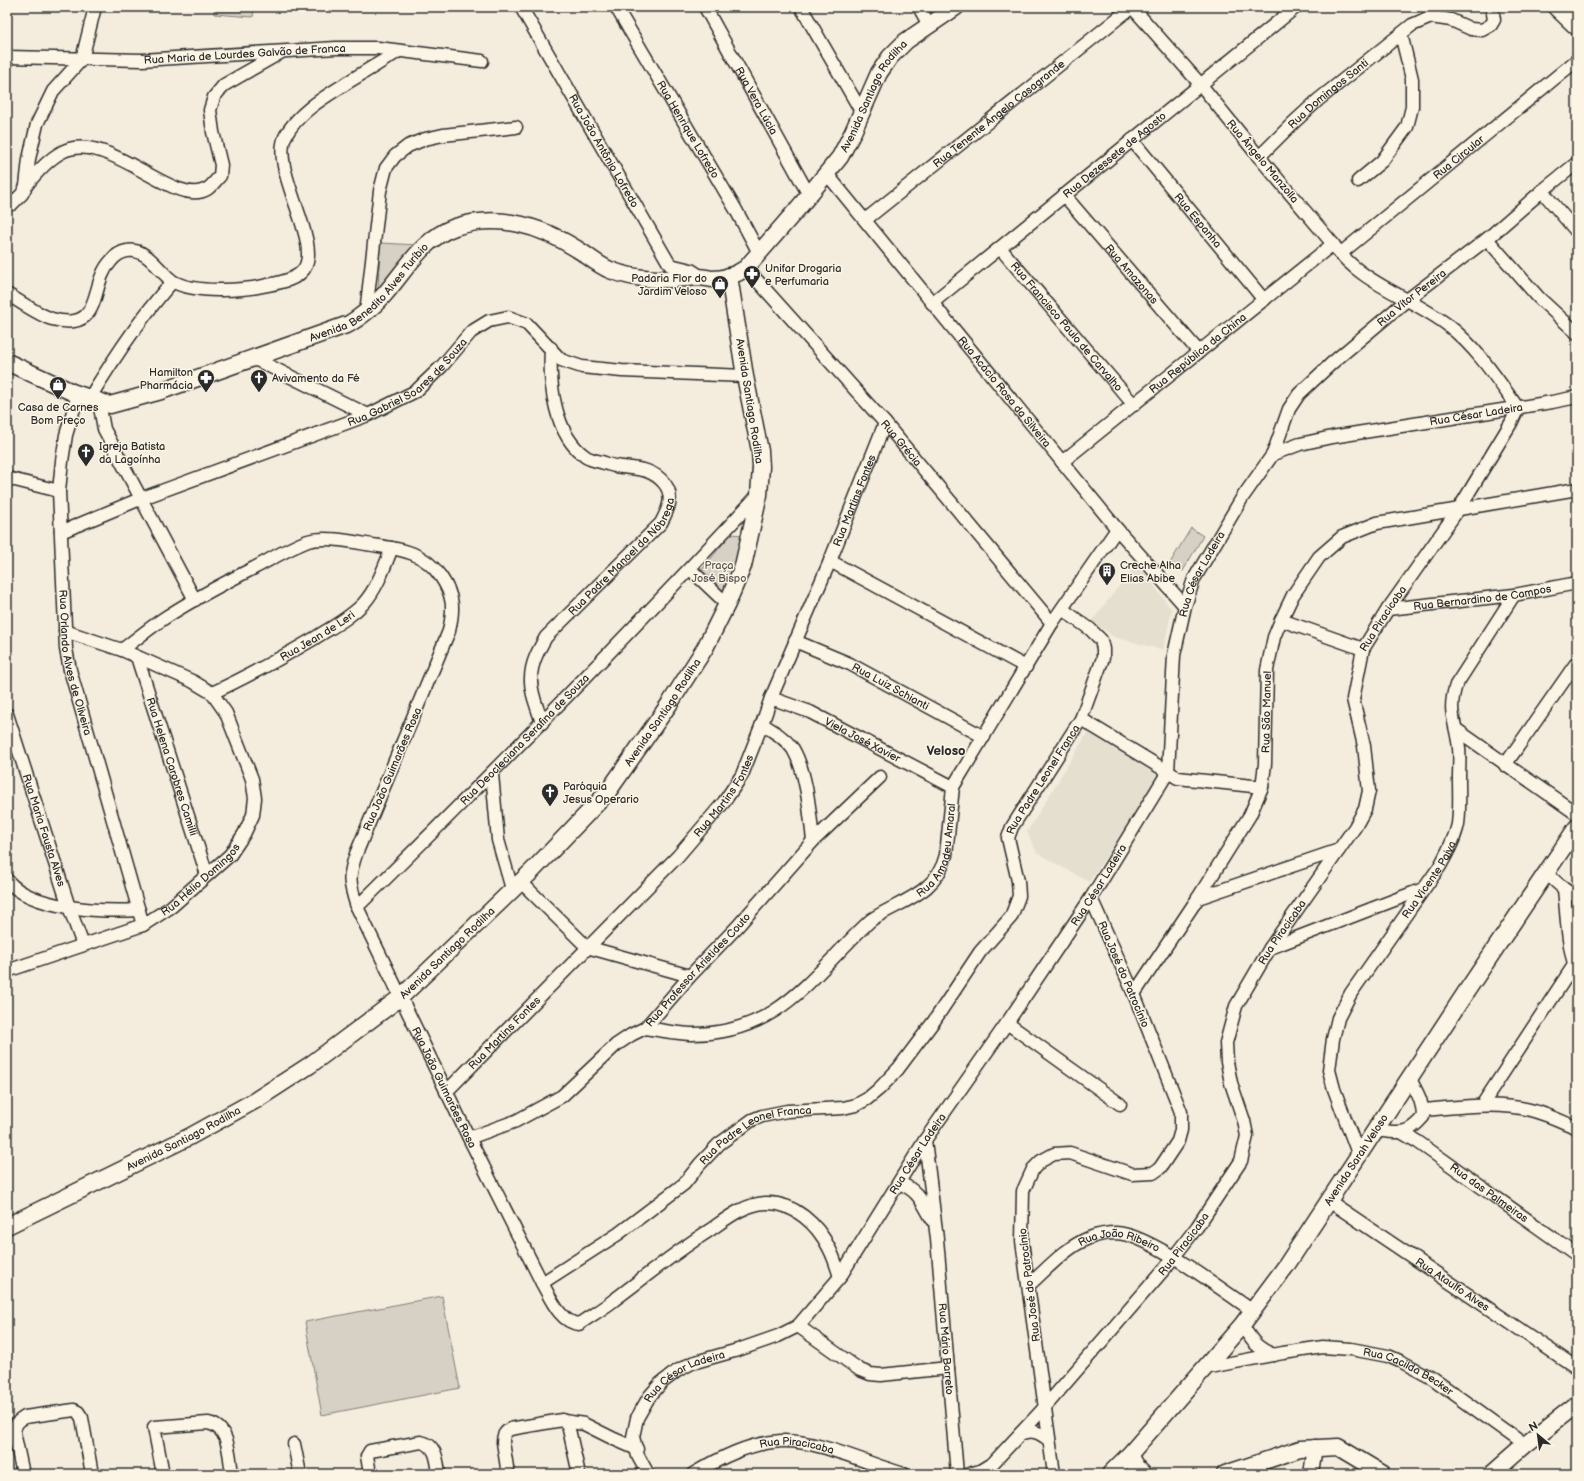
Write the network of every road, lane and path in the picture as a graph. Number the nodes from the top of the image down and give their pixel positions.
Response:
1 (95, 7) edge
2 (521, 7) edge
3 (616, 7) edge
4 (705, 7) edge
5 (801, 7) edge
6 (919, 7) edge
7 (956, 7) edge
8 (1132, 7) edge
9 (1296, 7) edge
10 (1492, 7) edge
11 (1557, 7) edge
12 (929, 25) junction
13 (1577, 26) edge
14 (1401, 34) junction
15 (400, 50) junction
16 (283, 51) junction
17 (7, 56) edge
18 (82, 59) junction
19 (1577, 60) edge
20 (482, 61) dead end
21 (1201, 84) junction
22 (861, 111) junction
23 (516, 128) dead end
24 (1132, 140) junction
25 (1259, 157) junction
26 (1577, 162) edge
27 (827, 174) junction
28 (1358, 181) dead end
29 (26, 186) junction
30 (1542, 191) junction
31 (809, 195) junction
32 (1064, 195) junction
33 (7, 205) edge
34 (865, 220) junction
35 (1577, 232) edge
36 (1487, 239) junction
37 (1333, 244) junction
38 (1000, 248) junction
39 (759, 253) junction
40 (1340, 254) junction
41 (746, 268) junction
42 (729, 276) junction
43 (702, 277) junction
44 (172, 282) junction
45 (7, 294) edge
46 (1264, 300) junction
47 (1407, 300) junction
48 (932, 303) junction
49 (366, 313) junction
50 (1577, 333) edge
51 (551, 348) junction
52 (1200, 352) junction
53 (255, 358) junction
54 (7, 362) edge
55 (745, 376) junction
56 (1577, 397) edge
57 (88, 399) junction
58 (1134, 405) junction
59 (1518, 408) junction
60 (368, 415) junction
61 (885, 422) junction
62 (1273, 454) junction
63 (1062, 462) junction
64 (7, 478) edge
65 (1577, 488) edge
66 (59, 491) junction
67 (759, 495) junction
68 (140, 499) junction
69 (1460, 507) junction
70 (1117, 529) junction
71 (61, 532) junction
72 (392, 548) junction
73 (830, 561) junction
74 (690, 569) junction
75 (1577, 583) edge
76 (1514, 595) junction
77 (195, 600) junction
78 (727, 604) junction
79 (1185, 606) junction
80 (1062, 609) junction
81 (1388, 609) junction
82 (1281, 620) junction
83 (1052, 623) junction
84 (66, 631) junction
85 (795, 640) junction
86 (1363, 649) junction
87 (122, 650) junction
88 (137, 657) junction
89 (1577, 662) edge
90 (1026, 667) junction
91 (212, 693) junction
92 (771, 698) junction
93 (7, 714) edge
94 (1081, 719) junction
95 (542, 723) junction
96 (762, 724) junction
97 (1457, 730) junction
98 (984, 737) junction
99 (1505, 765) junction
100 (1168, 772) junction
101 (492, 774) junction
102 (880, 777) dead end
103 (1262, 786) junction
104 (953, 787) junction
105 (1577, 814) edge
106 (1577, 827) edge
107 (813, 842) junction
108 (1339, 850) junction
109 (1546, 873) junction
110 (1213, 874) junction
111 (207, 875) junction
112 (7, 880) edge
113 (517, 885) junction
114 (1228, 888) junction
115 (1423, 889) junction
116 (1564, 889) junction
117 (1577, 897) edge
118 (1091, 898) junction
119 (1198, 898) junction
120 (69, 907) junction
121 (357, 907) junction
122 (139, 910) junction
123 (143, 925) junction
124 (83, 946) junction
125 (587, 947) junction
126 (1270, 948) junction
127 (1576, 968) edge
128 (7, 971) edge
129 (690, 976) junction
130 (1134, 994) junction
131 (401, 997) junction
132 (1007, 1023) junction
133 (645, 1028) junction
134 (1410, 1079) junction
135 (446, 1092) junction
136 (1120, 1104) dead end
137 (1482, 1105) junction
138 (1423, 1110) junction
139 (1577, 1128) edge
140 (1376, 1130) junction
141 (1401, 1132) junction
142 (469, 1138) junction
143 (925, 1140) junction
144 (1359, 1156) junction
145 (899, 1183) junction
146 (1329, 1201) junction
147 (934, 1223) junction
148 (7, 1226) edge
149 (1577, 1255) edge
150 (1173, 1257) junction
151 (840, 1277) junction
152 (542, 1283) junction
153 (1029, 1285) junction
154 (1253, 1311) junction
155 (1242, 1325) junction
156 (798, 1326) junction
157 (1274, 1354) junction
158 (948, 1368) junction
159 (1204, 1368) junction
160 (1577, 1368) edge
161 (1577, 1404) edge
162 (1044, 1408) junction
163 (567, 1426) junction
164 (1020, 1434) junction
165 (1049, 1440) junction
166 (294, 1444) dead end
167 (1525, 1445) junction
168 (1315, 1447) junction
169 (636, 1449) junction
170 (1129, 1455) junction
171 (23, 1474) edge
172 (92, 1474) edge
173 (163, 1474) edge
174 (232, 1474) edge
175 (300, 1474) edge
176 (370, 1474) edge
177 (439, 1474) edge
178 (508, 1474) edge
179 (579, 1474) edge
180 (648, 1474) edge
181 (693, 1474) edge
182 (904, 1474) edge
183 (958, 1474) edge
184 (969, 1474) edge
185 (1054, 1474) edge
186 (1110, 1474) edge
187 (1143, 1474) edge
188 (1225, 1474) edge
189 (1311, 1474) edge
190 (1383, 1474) edge
191 (1492, 1474) edge

1 - 18 street
2 - 43 street, Rua João Antônio Lofredo
3 - 39 street, Rua Henrique Lofredo
4 - 31 street, Rua Vera Lúcia
5 - 22 street
6 - 12 street
7 - 12 main road, Avenida Santiago Rodilha
8 - 21 street, Rua Ângelo Manzolla
8 - 34 street, Rua Tenente Ângelo Casagrande
9 - 21 street, Rua Dezessete de Agosto
10 - 14 street, Rua Domingos Santi
11 - 13 main road
12 - 22 main road, Avenida Santiago Rodilha
14 - 25 street, Rua Domingos Santi
14 - 28 street
15 - 16 street, Rua Maria de Lourdes Galvão de Franca
15 - 20 street, Rua Maria de Lourdes Galvão de Franca
15 - 44 street
16 - 18 street, Rua Maria de Lourdes Galvão de Franca
16 - 29 street
17 - 18 street, Rua Maria de Lourdes Galvão de Franca
18 - 29 street
19 - 40 street, Rua Circular
21 - 24 street, Rua Dezessete de Agosto
21 - 25 street, Rua Ângelo Manzolla
22 - 27 main road, Avenida Santiago Rodilha
23 - 49 street
24 - 32 street, Rua Dezessete de Agosto
24 - 46 street, Rua Espanha
25 - 37 street, Rua Ângelo Manzolla
26 - 30 street, Rua Vítor Pereira
27 - 31 main road, Avenida Santiago Rodilha
27 - 34 street, Rua Acácio Rosa da Silveira
29 - 33 street
30 - 35 street
30 - 36 street, Rua Vítor Pereira
31 - 39 main road, Avenida Santiago Rodilha
32 - 38 street, Rua Dezessete de Agosto
32 - 52 street, Rua Amazonas
34 - 48 street, Rua Acácio Rosa da Silveira
36 - 47 street, Rua Vítor Pereira
36 - 50 street
37 - 40 street, Rua Ângelo Manzolla
37 - 46 street, Rua República da China
38 - 48 street, Rua Dezessete de Agosto
38 - 58 street, Rua Francisco Paulo de Carvalho
39 - 41 main road, Avenida Santiago Rodilha
40 - 47 street, Rua Ângelo Manzolla
41 - 42 main road, Avenida Santiago Rodilha
41 - 61 street, Rua Grécia
42 - 43 main road, Avenida Benedito Alves Turíbio
42 - 55 main road, Avenida Santiago Rodilha
43 - 49 main road, Avenida Benedito Alves Turíbio
44 - 45 street
44 - 57 street, Rua Orlando Alves de Oliveira
46 - 52 street, Rua República da China
47 - 59 street, Rua Ângelo Manzolla
47 - 62 street, Rua Vítor Pereira
48 - 63 street, Rua Acácio Rosa da Silveira
49 - 53 main road, Avenida Benedito Alves Turíbio
51 - 55 street, Rua Gabriel Soares de Souza
51 - 60 street, Rua Gabriel Soares de Souza
51 - 95 street, Rua Padre Manoel da Nóbrega
52 - 58 street, Rua República da China
53 - 57 main road, Avenida Benedito Alves Turíbio
53 - 60 street
54 - 57 main road, Avenida Benedito Alves Turíbio
55 - 67 main road, Avenida Santiago Rodilha
56 - 59 street, Rua César Ladeira
57 - 66 street, Rua Orlando Alves de Oliveira
57 - 68 street
58 - 63 street, Rua República da China
59 - 62 street, Rua César Ladeira
59 - 69 street, Rua Piracicaba
60 - 68 street, Rua Gabriel Soares de Souza
61 - 73 street, Rua Martins Fontes
61 - 83 street, Rua Grécia
62 - 79 street, Rua César Ladeira
63 - 70 street, Rua Acácio Rosa da Silveira
64 - 66 street
65 - 69 street, Rua São Manuel
66 - 71 street, Rua Orlando Alves de Oliveira
67 - 74 street, Rua Deocleciana Serafina de Souza
67 - 78 main road, Avenida Santiago Rodilha
68 - 71 street, Rua Gabriel Soares de Souza
68 - 77 street
69 - 81 street, Rua Piracicaba
69 - 82 street, Rua São Manuel
70 - 79 street, Rua Acácio Rosa da Silveira
70 - 80 street, Rua Amadeu Amaral
71 - 84 street, Rua Orlando Alves de Oliveira
72 - 77 street, Rua João Guimarães Rosa
72 - 91 street, Rua Jean de Leri
72 - 121 street, Rua João Guimarães Rosa
73 - 85 street, Rua Martins Fontes
73 - 90 street
74 - 78 street
74 - 95 street, Rua Deocleciana Serafina de Souza
75 - 76 street, Rua Bernardino de Campos
76 - 81 street, Rua Bernardino de Campos
76 - 97 street, Rua Vicente Paiva
77 - 87 street, Rua João Guimarães Rosa
78 - 113 main road, Avenida Santiago Rodilha
79 - 100 street, Rua César Ladeira
80 - 83 street, Rua Amadeu Amaral
80 - 94 street, Rua Padre Leonel Franca
81 - 86 street, Rua Piracicaba
82 - 86 street
82 - 103 street, Rua São Manuel
83 - 90 street, Rua Amadeu Amaral
84 - 87 street
84 - 122 street, Rua Orlando Alves de Oliveira
85 - 92 street, Rua Martins Fontes
85 - 98 street, Rua Luiz Schianti
86 - 108 street, Rua Piracicaba
87 - 88 street
88 - 91 street
88 - 111 street, Rua Helena Carobres Camilli
89 - 99 street
90 - 98 street, Rua Amadeu Amaral
91 - 111 street, Rua Hélio Domingos
92 - 96 street, Rua Martins Fontes
92 - 104 street, Viela José Xavier
93 - 120 street, Rua Maria Fausta Alves
94 - 100 street
94 - 152 street, Rua Padre Leonel Franca
95 - 101 street, Rua Deocleciana Serafina de Souza
96 - 107 street
96 - 125 street, Rua Martins Fontes
97 - 99 street
97 - 115 street, Rua Vicente Paiva
98 - 104 street, Rua Amadeu Amaral
99 - 105 street
100 - 103 street
100 - 118 street, Rua César Ladeira
101 - 113 street
101 - 121 street, Rua Deocleciana Serafina de Souza
102 - 107 street, Rua Professor Aristides Couto
103 - 110 street, Rua São Manuel
104 - 133 street, Rua Amadeu Amaral
106 - 109 main road, Avenida Sarah Veloso
107 - 129 street, Rua Professor Aristides Couto
108 - 114 street
108 - 126 street, Rua Piracicaba
109 - 116 street
109 - 134 main road, Avenida Sarah Veloso
110 - 114 street
110 - 119 street, Rua São Manuel
111 - 123 street, Rua Hélio Domingos
112 - 120 street
113 - 125 street
113 - 131 main road, Avenida Santiago Rodilha
114 - 119 street
115 - 126 street
115 - 144 street, Rua Vicente Paiva
116 - 117 street
116 - 127 street
118 - 130 street, Rua José do Patrocínio
118 - 132 street, Rua César Ladeira
119 - 130 street, Rua São Manuel
120 - 122 street
120 - 124 street, Rua Maria Fausta Alves
121 - 131 street, Rua João Guimarães Rosa
122 - 123 street, Rua Orlando Alves de Oliveira
123 - 124 street, Rua Hélio Domingos
124 - 128 street, Rua Hélio Domingos
125 - 129 street
125 - 135 street, Rua Martins Fontes
126 - 150 street, Rua Piracicaba
127 - 137 street
129 - 133 street, Rua Professor Aristides Couto
130 - 153 street, Rua José do Patrocínio
131 - 135 street, Rua João Guimarães Rosa
131 - 148 main road, Avenida Santiago Rodilha
132 - 136 street
132 - 143 street, Rua César Ladeira
133 - 142 street, Rua Professor Aristides Couto
134 - 138 street
134 - 140 main road, Avenida Sarah Veloso
135 - 142 street, Rua João Guimarães Rosa
137 - 138 street
137 - 139 street
138 - 141 street
140 - 141 street
140 - 144 main road, Avenida Sarah Veloso
141 - 149 street, Rua das Palmeiras
142 - 152 street, Rua João Guimarães Rosa
143 - 145 street, Rua César Ladeira
143 - 147 street, Rua Mário Barreto
144 - 146 main road, Avenida Sarah Veloso
145 - 147 street, Rua Mário Barreto
145 - 151 street, Rua César Ladeira
146 - 154 main road, Avenida Sarah Veloso
146 - 160 street, Rua Ataulfo Alves
147 - 158 street, Rua Mário Barreto
150 - 153 street, Rua João Ribeiro
150 - 154 street, Rua João Ribeiro
150 - 162 street, Rua Piracicaba
151 - 152 street
151 - 156 street, Rua César Ladeira
153 - 162 street, Rua José do Patrocínio
154 - 155 main road, Avenida Sarah Veloso
155 - 157 street
155 - 159 main road, Avenida Sarah Veloso
156 - 158 street
156 - 169 street, Rua César Ladeira
157 - 159 street, Rua Cacilda Becker
157 - 167 street, Rua Cacilda Becker
158 - 183 street, Rua Mário Barreto
159 - 170 main road, Avenida Sarah Veloso
161 - 167 main road
162 - 164 street, Rua Piracicaba
162 - 165 street, Rua José do Patrocínio
163 - 169 street
163 - 178 street
163 - 179 street
164 - 165 street
164 - 184 street, Rua Piracicaba
165 - 185 street, Rua José do Patrocínio
166 - 175 street
167 - 191 main road
168 - 188 main road
168 - 189 street
168 - 190 main road
169 - 180 street, Rua César Ladeira
170 - 186 main road, Avenida Sarah Veloso
170 - 187 main road
171 - 172 street
173 - 174 street
176 - 177 street
181 - 182 street, Rua Piracicaba

